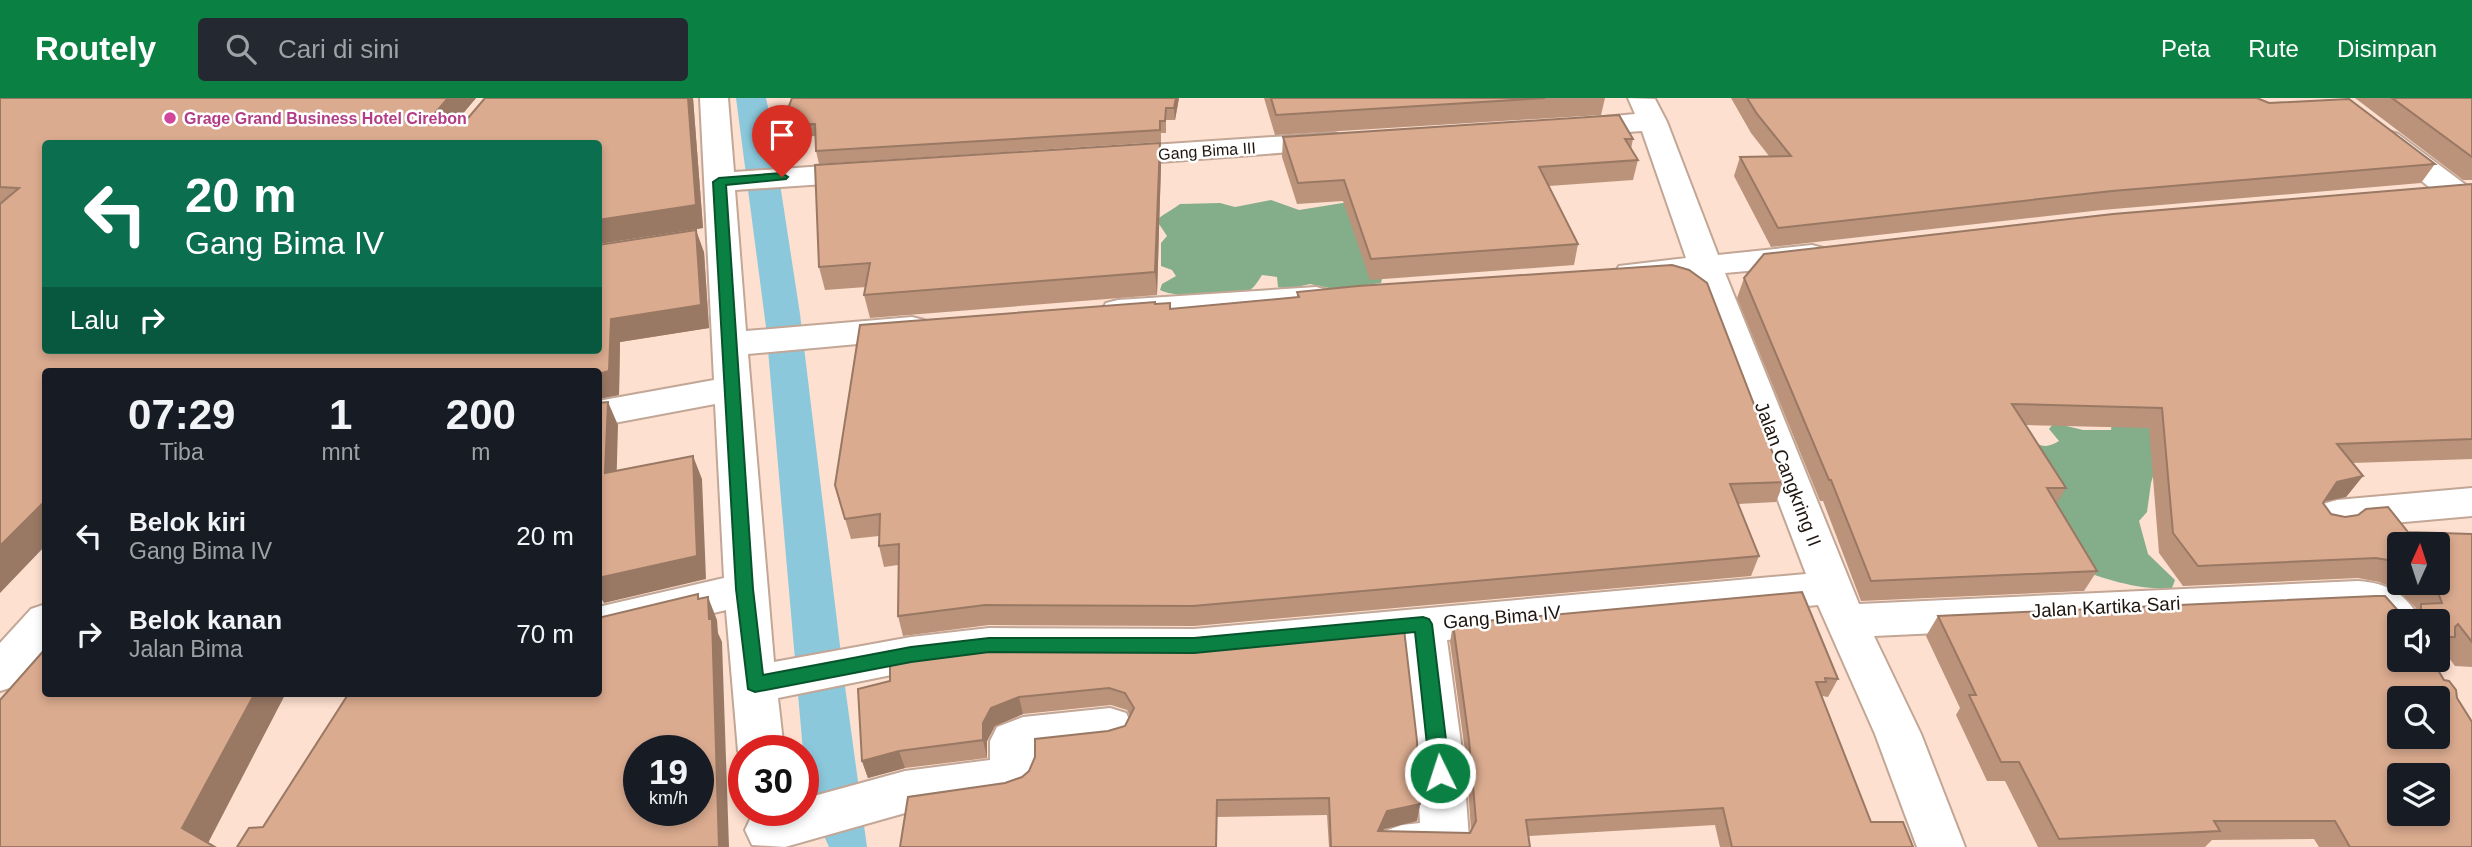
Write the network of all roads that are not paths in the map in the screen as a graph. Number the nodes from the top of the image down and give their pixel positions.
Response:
1 (714, 98) edge
2 (1647, 110) edge
3 (2364, 122) edge
4 (1548, 128) edge
5 (1358, 141) edge
6 (1073, 159) edge
7 (893, 170) edge
8 (732, 180) junction
9 (2464, 191) edge
10 (2416, 195) edge
11 (1843, 251) edge
12 (1706, 267) junction
13 (1596, 276) edge
14 (1349, 294) edge
15 (1089, 313) edge
16 (937, 325) edge
17 (743, 343) junction
18 (734, 388) junction
19 (602, 413) edge
20 (2472, 502) edge
21 (2329, 522) edge
22 (745, 589) junction
23 (1839, 604) junction
24 (2392, 609) edge
25 (602, 623) edge
26 (1423, 624) junction
27 (41, 633) edge
28 (0, 673) edge
29 (771, 680) junction
30 (1110, 727) edge
31 (763, 735) edge
32 (819, 816) edge
33 (1402, 847) edge
34 (1941, 847) edge

1 - 8 street
2 - 4 street
2 - 12 street, Jalan Cangkring II
3 - 9 street
5 - 6 street, Gang Bima III
7 - 8 street
8 - 17 street
9 - 10 street
11 - 12 street
12 - 13 street
12 - 23 street, Jalan Cangkring II
14 - 15 street
16 - 17 street
17 - 18 street
18 - 19 street
18 - 22 street
20 - 21 street
22 - 25 street
22 - 29 street
23 - 24 street, Jalan Kartika Sari
23 - 26 street, Gang Bima IV
23 - 34 street, Jalan Cangkring II
26 - 29 street, Gang Bima IV
26 - 33 street
27 - 28 street
29 - 31 street
30 - 32 street

